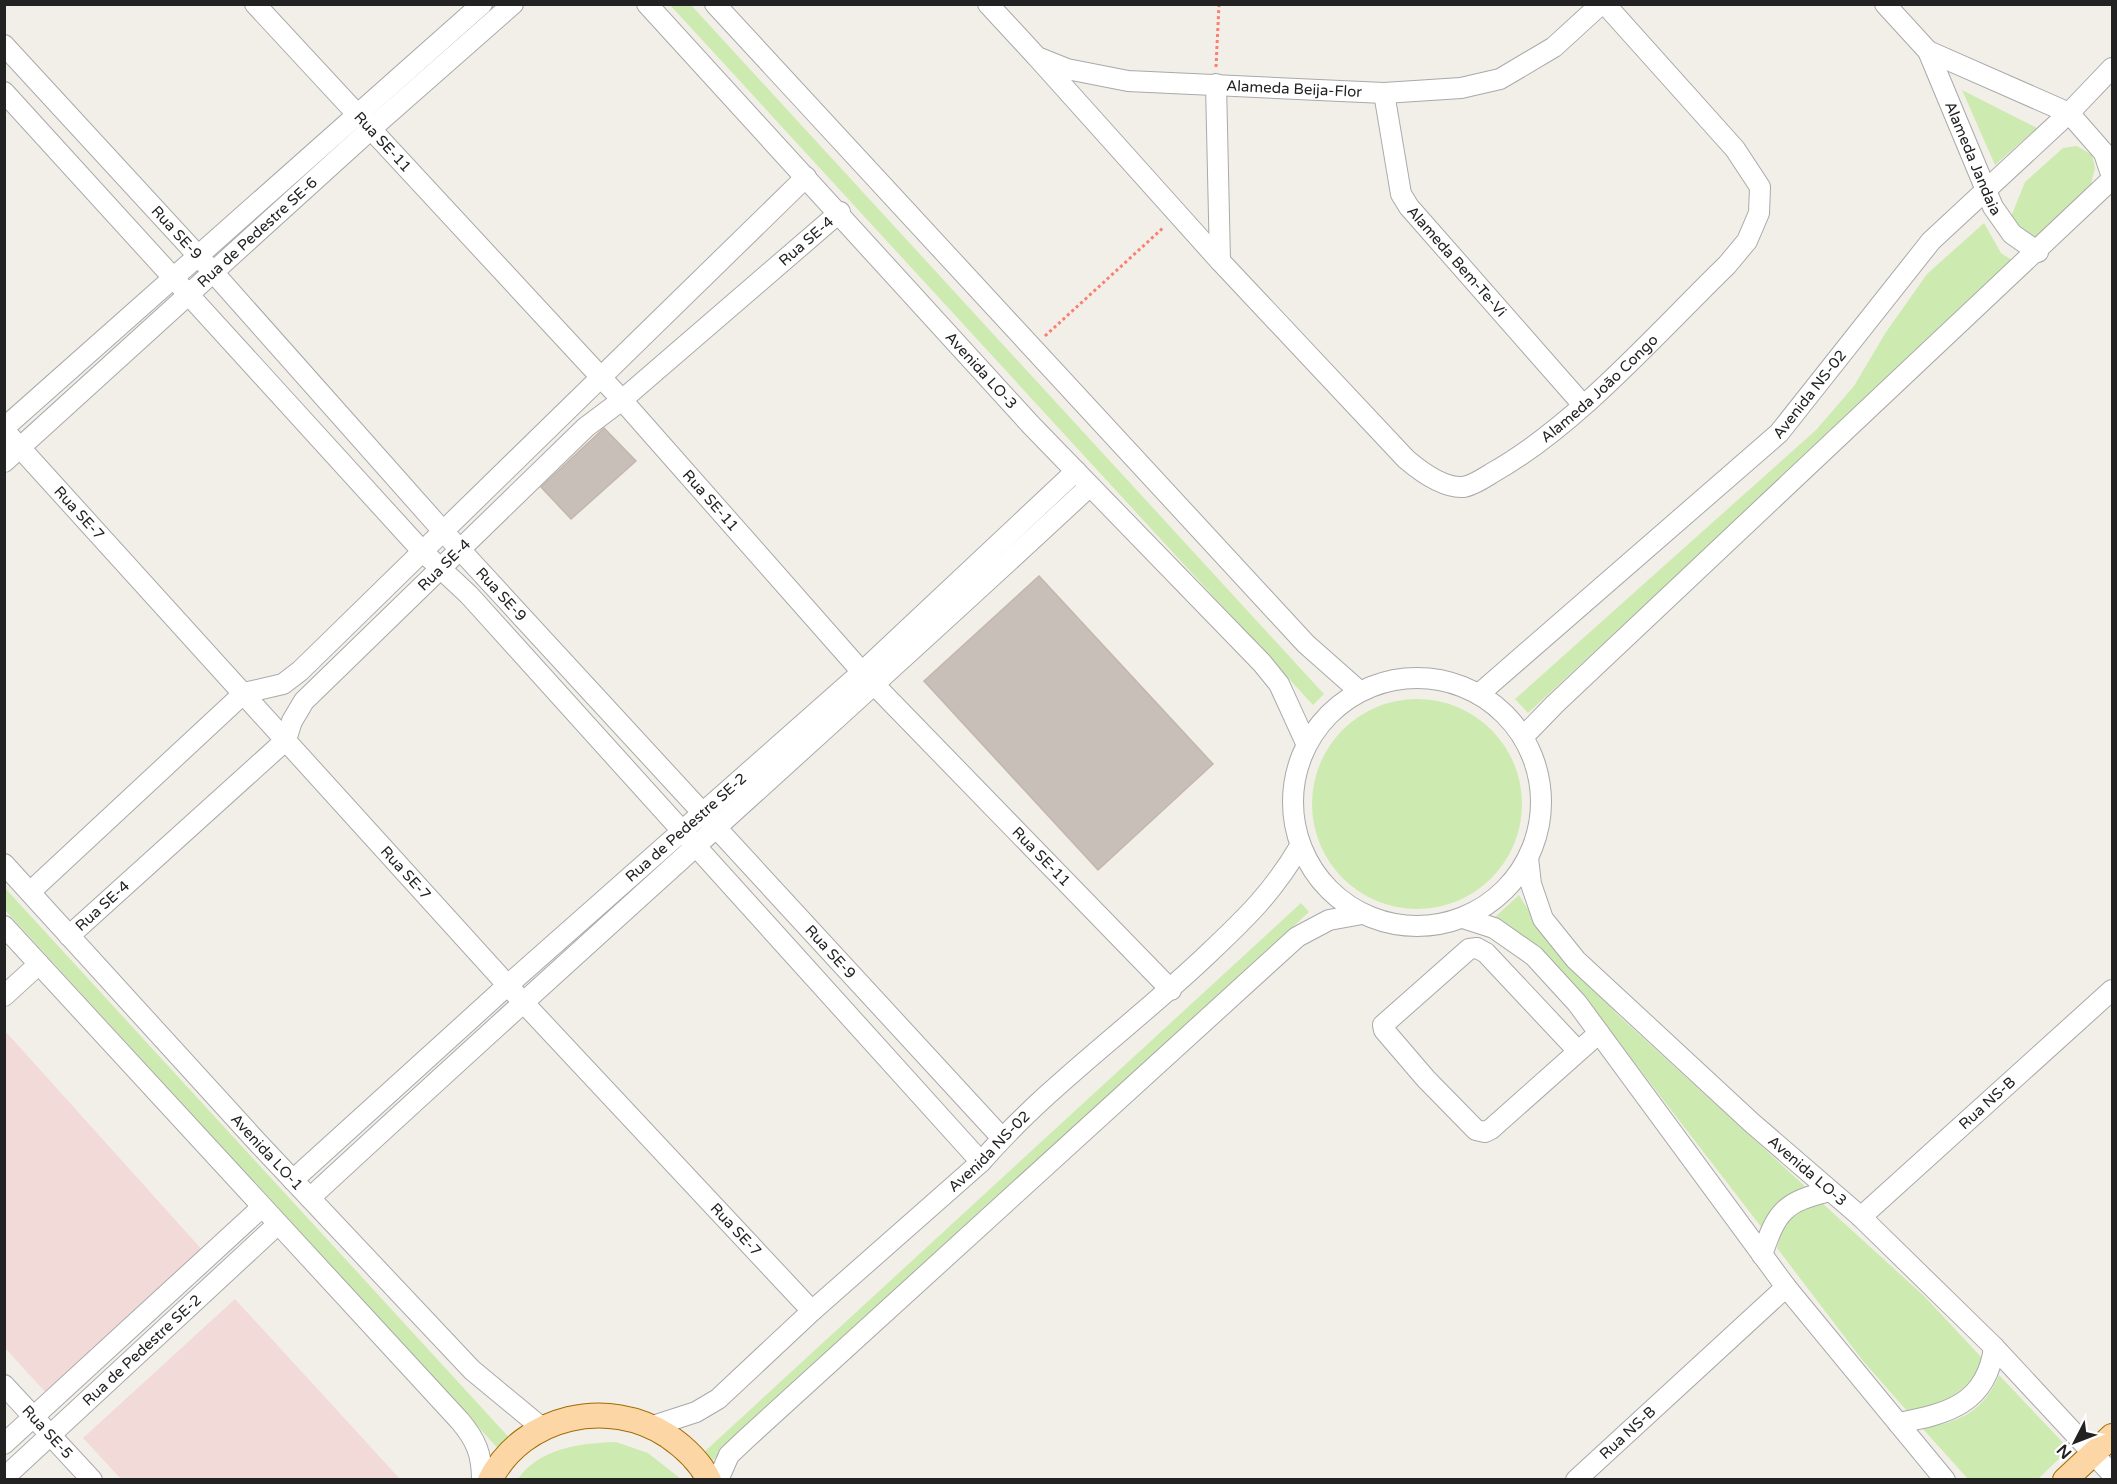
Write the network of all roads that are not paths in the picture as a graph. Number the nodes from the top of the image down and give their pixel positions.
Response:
1 (255, 4) edge
2 (482, 4) edge
3 (513, 4) edge
4 (647, 4) edge
5 (715, 4) edge
6 (988, 4) edge
7 (1603, 4) edge
8 (1885, 4) edge
9 (4, 45) edge
10 (1928, 51) junction
11 (1037, 57) junction
12 (2112, 68) edge
13 (1216, 84) junction
14 (4, 92) edge
15 (1384, 93) junction
16 (2068, 113) junction
17 (358, 114) junction
18 (372, 128) junction
19 (806, 177) junction
20 (2112, 178) edge
21 (1985, 191) junction
22 (840, 213) junction
23 (2038, 252) junction
24 (198, 257) junction
25 (1220, 261) junction
26 (213, 272) junction
27 (173, 279) junction
28 (188, 296) junction
29 (601, 378) junction
30 (622, 400) junction
31 (1582, 405) junction
32 (4, 429) edge
33 (21, 447) junction
34 (4, 462) edge
35 (1076, 471) junction
36 (1090, 486) junction
37 (442, 530) junction
38 (460, 548) junction
39 (423, 552) junction
40 (439, 567) junction
41 (869, 679) junction
42 (1358, 690) junction
43 (244, 693) junction
44 (1479, 694) junction
45 (1523, 737) junction
46 (286, 740) junction
47 (1306, 743) junction
48 (703, 814) junction
49 (718, 828) junction
50 (681, 831) junction
51 (1300, 846) junction
52 (696, 848) junction
53 (1528, 858) junction
54 (4, 864) edge
55 (30, 892) junction
56 (1362, 914) junction
57 (1463, 918) junction
58 (6, 930) edge
59 (69, 936) junction
60 (39, 964) junction
61 (509, 984) junction
62 (1171, 990) junction
63 (2112, 990) edge
64 (4, 996) edge
65 (522, 1001) junction
66 (1599, 1032) junction
67 (1578, 1051) junction
68 (1002, 1138) junction
69 (981, 1162) junction
70 (293, 1180) junction
71 (1830, 1191) junction
72 (310, 1198) junction
73 (262, 1207) junction
74 (1861, 1217) junction
75 (278, 1224) junction
76 (1762, 1255) junction
77 (1786, 1287) junction
78 (812, 1311) junction
79 (1994, 1347) junction
80 (4, 1385) edge
81 (33, 1416) junction
82 (1898, 1423) junction
83 (653, 1426) junction
84 (542, 1428) junction
85 (51, 1436) junction
86 (2112, 1436) edge
87 (4, 1444) edge
88 (2094, 1453) junction
89 (2112, 1474) edge
90 (4, 1478) edge
91 (92, 1479) edge
92 (482, 1479) edge
93 (490, 1479) edge
94 (709, 1479) edge
95 (718, 1479) edge
96 (1576, 1479) edge
97 (1945, 1479) edge
98 (2065, 1479) edge

1 - 17 street, Rua SE-11
2 - 17 street, Rua de Pedestre SE-6
3 - 18 street, Rua de Pedestre SE-6
4 - 19 street, Avenida LO-3
5 - 42 street
6 - 11 street, Alameda Beija-Flor
7 - 15 street, Alameda Beija-Flor
7 - 31 street, Alameda João Congo
8 - 10 street, Alameda Jandaia
9 - 24 street, Rua SE-9
10 - 16 street, Alameda Jandaia
10 - 21 street, Alameda Jandaia
11 - 13 street, Alameda Beija-Flor
11 - 25 street, Alameda João Congo
12 - 16 street, Avenida NS-02
13 - 15 street, Alameda Beija-Flor
13 - 25 street
14 - 27 street, Rua SE-9
15 - 31 street, Alameda Bem-Te-Vi
16 - 20 street, Alameda Jandaia
16 - 21 street, Avenida NS-02
17 - 18 street, Rua SE-11
17 - 24 street, Rua de Pedestre SE-6
18 - 26 street, Rua de Pedestre SE-6
18 - 29 street, Rua SE-11
19 - 22 street, Avenida LO-3
19 - 29 street, Rua SE-4
20 - 23 street
21 - 23 street, Alameda Jandaia
21 - 44 street, Avenida NS-02
22 - 30 street, Rua SE-4
22 - 35 street, Avenida LO-3
23 - 45 street
24 - 26 street, Rua SE-9
24 - 27 street, Rua de Pedestre SE-6
25 - 31 street, Alameda João Congo
26 - 28 street, Rua de Pedestre SE-6
26 - 37 street, Rua SE-9
27 - 28 street, Rua SE-9
27 - 32 street, Rua de Pedestre SE-6
28 - 33 street, Rua de Pedestre SE-6
28 - 39 street, Rua SE-9
29 - 30 street, Rua SE-11
29 - 37 street, Rua SE-4
30 - 38 street, Rua SE-4
30 - 41 street, Rua SE-11
32 - 33 street, Rua SE-7
33 - 34 street, Rua de Pedestre SE-6
33 - 43 street, Rua SE-7
35 - 36 street, Avenida LO-3
35 - 41 street, Rua de Pedestre SE-2
36 - 41 street, Rua de Pedestre SE-2
36 - 47 street, Avenida LO-3
37 - 38 street, Rua SE-9
37 - 39 street, Rua SE-4
38 - 40 street, Rua SE-4
38 - 48 street, Rua SE-9
39 - 40 street, Rua SE-9
39 - 43 street, Rua SE-4
40 - 46 street, Rua SE-4
40 - 50 street, Rua SE-9
41 - 48 street, Rua de Pedestre SE-2
41 - 49 street, Rua de Pedestre SE-2
41 - 62 street, Rua SE-11
42 - 44 street
42 - 47 street
43 - 46 street, Rua SE-7
43 - 55 street, Rua SE-4
44 - 45 street
45 - 53 street
46 - 59 street, Rua SE-4
46 - 61 street, Rua SE-7
47 - 51 street
48 - 49 street, Rua SE-9
48 - 50 street, Rua de Pedestre SE-2
49 - 52 street, Rua de Pedestre SE-2
49 - 68 street, Rua SE-9
50 - 52 street, Rua SE-9
50 - 61 street, Rua de Pedestre SE-2
51 - 56 street
51 - 62 street, Avenida NS-02
52 - 65 street, Rua de Pedestre SE-2
52 - 69 street, Rua SE-9
53 - 57 street
53 - 71 street, Avenida LO-3
54 - 55 street, Avenida LO-1
55 - 59 street, Avenida LO-1
56 - 57 street
56 - 95 street
57 - 66 street
58 - 60 street
59 - 70 street, Avenida LO-1
60 - 64 street
60 - 73 street
61 - 65 street, Rua SE-7
61 - 70 street, Rua de Pedestre SE-2
62 - 68 street, Avenida NS-02
63 - 74 street, Rua NS-B
65 - 72 street, Rua de Pedestre SE-2
65 - 78 street, Rua SE-7
66 - 67 street
66 - 76 street
67 - 67 street
68 - 69 street, Avenida NS-02
69 - 78 street, Avenida NS-02
70 - 72 street, Avenida LO-1
71 - 74 street, Avenida LO-3
71 - 76 street
72 - 84 street, Avenida LO-1
73 - 75 street
73 - 81 street, Rua de Pedestre SE-2
74 - 79 street, Avenida LO-3
75 - 85 street, Rua de Pedestre SE-2
75 - 92 street
76 - 77 street
77 - 82 street
77 - 96 street, Rua NS-B
78 - 83 street, Avenida NS-02
79 - 82 street
79 - 88 street, Avenida LO-3
80 - 81 street, Rua SE-5
81 - 85 street, Rua SE-5
81 - 87 street, Rua de Pedestre SE-2
82 - 97 street
83 - 84 main road
83 - 94 main road
84 - 93 main road
85 - 90 street, Rua de Pedestre SE-2
85 - 91 street, Rua SE-5
86 - 88 main road
88 - 89 street, Avenida LO-3
88 - 98 main road

